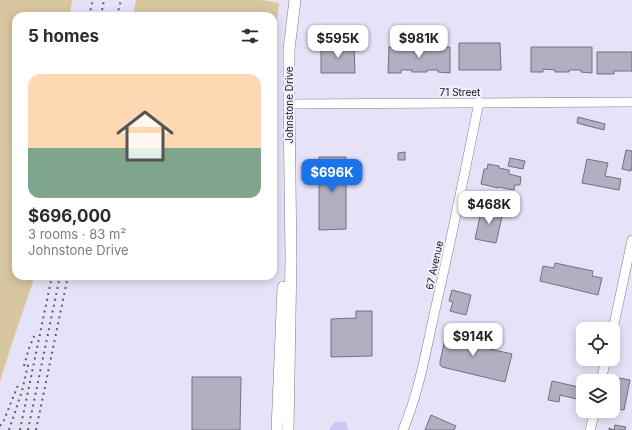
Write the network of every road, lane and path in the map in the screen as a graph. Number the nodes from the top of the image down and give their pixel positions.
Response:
1 (295, 0) edge
2 (479, 102) junction
3 (632, 102) edge
4 (289, 104) junction
5 (632, 240) edge
6 (290, 258) junction
7 (614, 322) edge
8 (593, 418) edge
9 (277, 430) edge
10 (288, 430) edge
11 (403, 430) edge
12 (590, 430) edge

1 - 4 main road, Johnstone Drive
2 - 3 street, 71 Street
2 - 4 street, 71 Street
2 - 11 street, 67 Avenue
4 - 6 main road, Johnstone Drive
5 - 7 street
6 - 9 main road, Johnstone Drive
6 - 10 main road, Johnstone Drive
8 - 12 street

